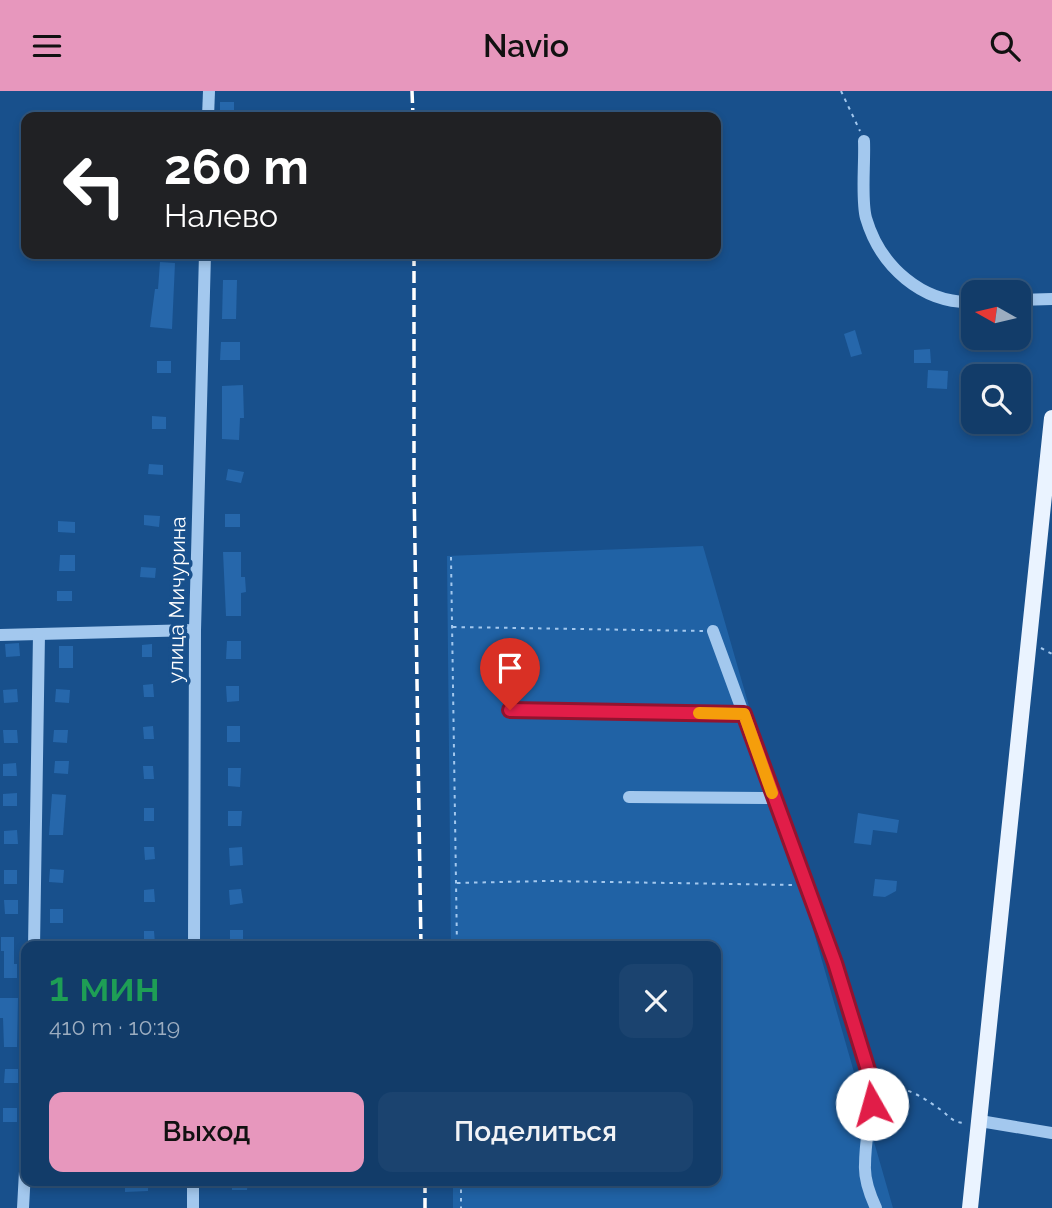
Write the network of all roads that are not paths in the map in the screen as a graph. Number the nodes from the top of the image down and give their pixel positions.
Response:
1 (209, 91) edge
2 (208, 112) edge
3 (864, 141) road end
4 (205, 259) edge
5 (1052, 299) edge
6 (1031, 300) edge
7 (961, 302) edge
8 (1052, 418) edge
9 (195, 630) junction
10 (713, 631) road end
11 (39, 634) junction
12 (0, 635) edge
13 (510, 710) dead end
14 (744, 714) junction
15 (629, 797) dead end
16 (774, 798) junction
17 (34, 941) edge
18 (194, 941) edge
19 (979, 1121) junction
20 (1052, 1133) edge
21 (24, 1186) edge
22 (193, 1186) edge
23 (23, 1208) edge
24 (193, 1208) edge
25 (876, 1208) edge
26 (971, 1208) edge

1 - 2 street
3 - 7 street
4 - 9 street, улица Мичурина
5 - 6 street
8 - 19 main road
9 - 11 street
9 - 18 street, улица Мичурина
10 - 14 street
11 - 12 street
11 - 17 street
13 - 14 street
14 - 16 street
15 - 16 street
16 - 25 street
19 - 20 street
19 - 26 main road
21 - 23 street
22 - 24 street

